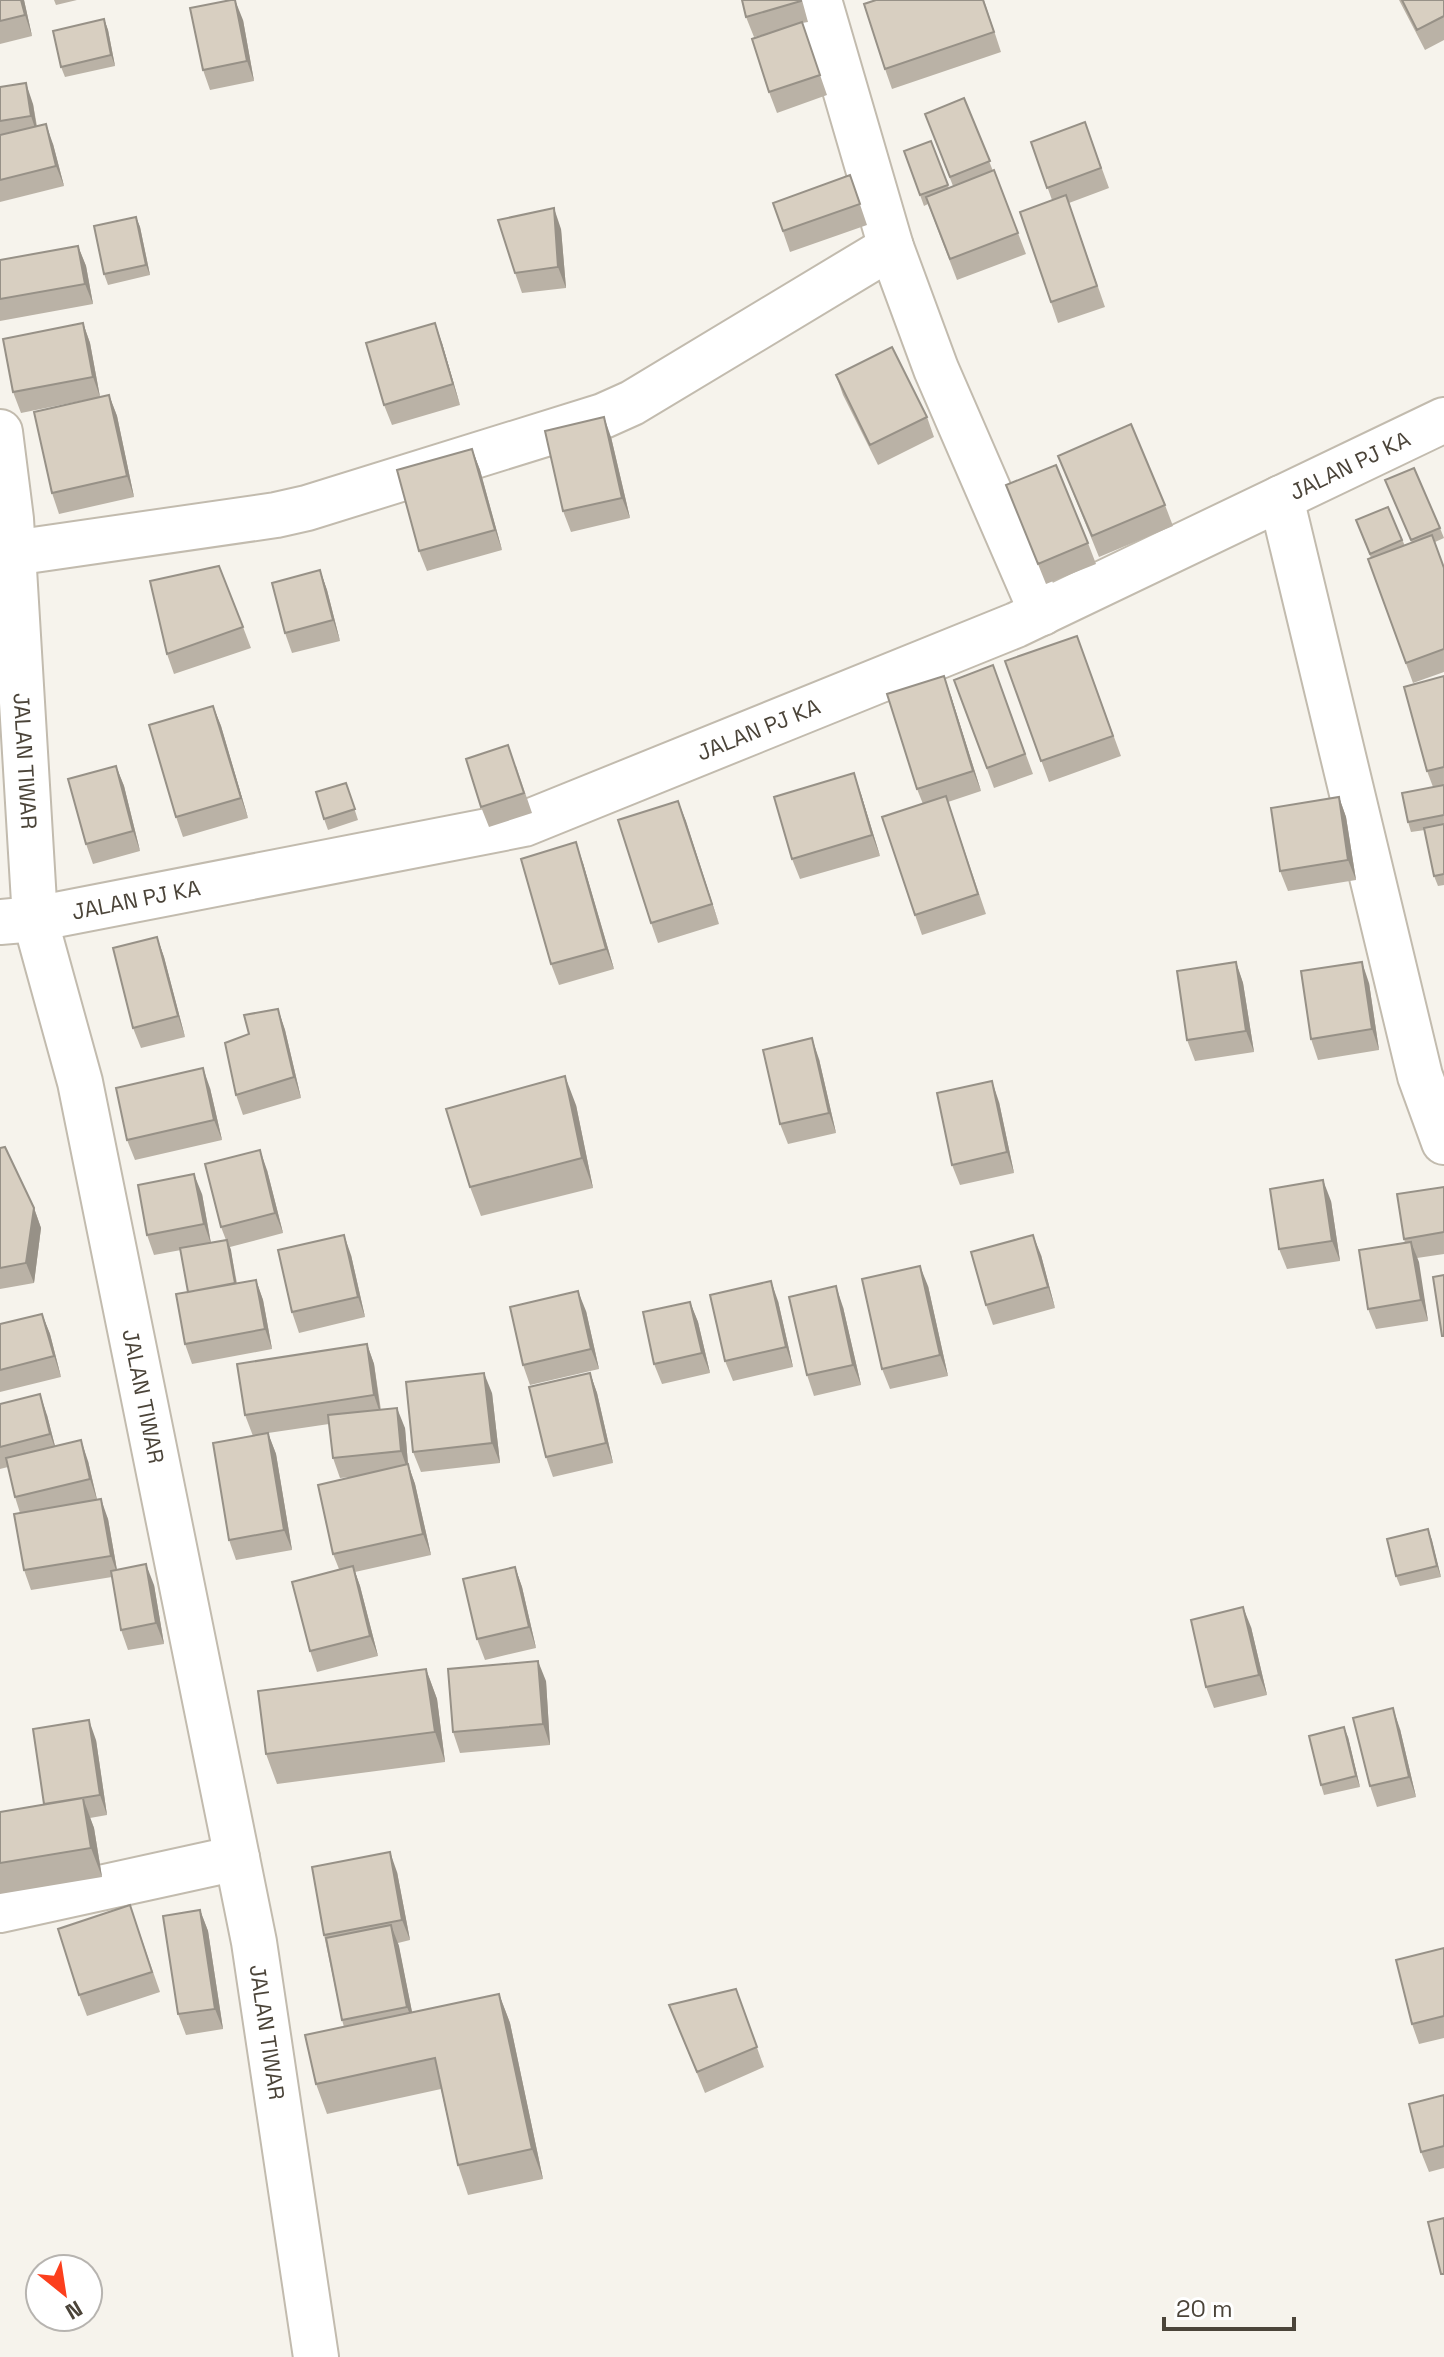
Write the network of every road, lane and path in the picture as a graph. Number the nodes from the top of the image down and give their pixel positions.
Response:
1 (819, 0) edge
2 (891, 247) junction
3 (1444, 420) edge
4 (0, 432) edge
5 (1281, 498) junction
6 (13, 553) junction
7 (1042, 613) junction
8 (17, 921) edge
9 (1444, 1142) edge
10 (237, 1858) junction
11 (0, 1910) edge
12 (316, 2357) edge

1 - 2 street
2 - 6 street
2 - 7 street
3 - 5 street, JALAN PJ KA
4 - 6 street, JALAN TIWAR
5 - 7 street, JALAN PJ KA
5 - 9 street
6 - 8 street, JALAN TIWAR
7 - 8 street, JALAN PJ KA
8 - 10 street, JALAN TIWAR
10 - 11 street
10 - 12 street, JALAN TIWAR

